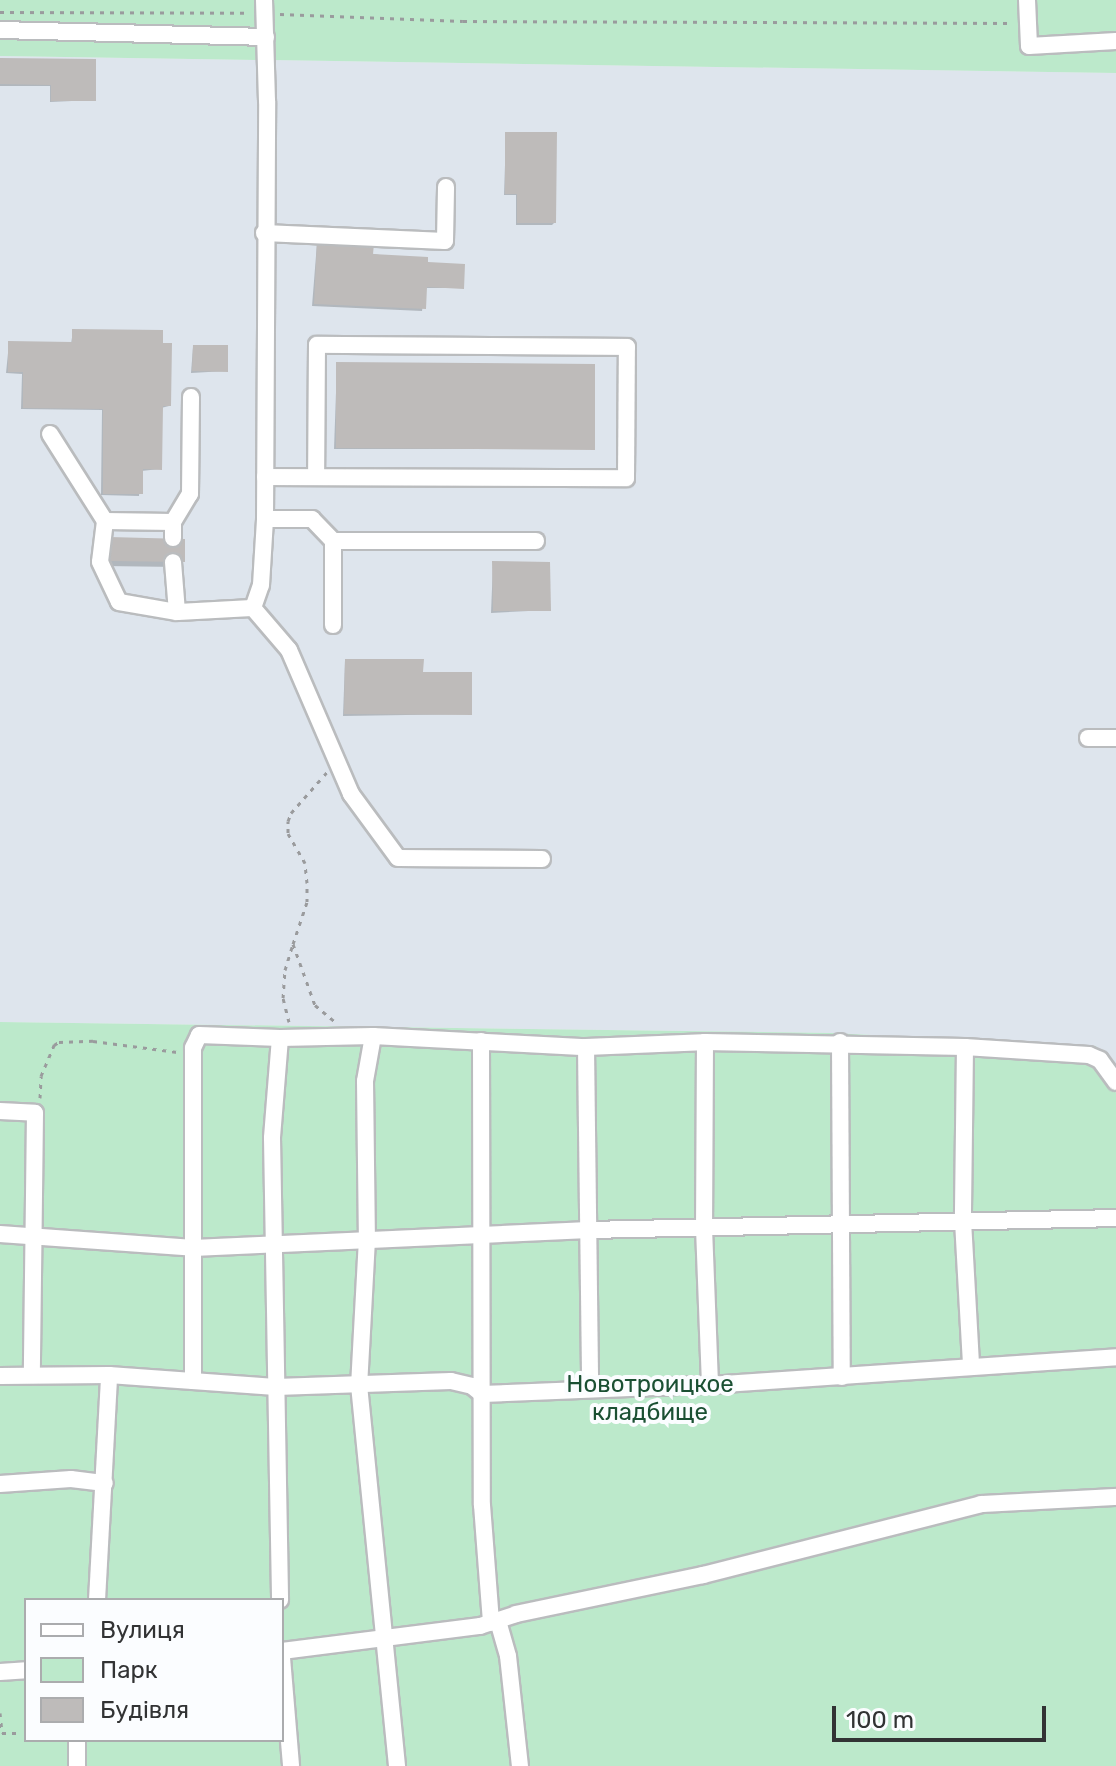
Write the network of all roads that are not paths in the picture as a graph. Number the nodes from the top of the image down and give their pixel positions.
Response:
1 (1027, 0) edge
2 (264, 7) edge
3 (0, 30) edge
4 (266, 37) junction
5 (1116, 41) edge
6 (446, 187) dead end
7 (264, 233) junction
8 (191, 397) dead end
9 (50, 434) dead end
10 (265, 477) junction
11 (316, 477) junction
12 (265, 519) junction
13 (105, 521) junction
14 (333, 541) junction
15 (536, 541) dead end
16 (173, 562) dead end
17 (253, 608) junction
18 (177, 612) junction
19 (333, 625) dead end
20 (1088, 738) dead end
21 (1116, 738) edge
22 (542, 859) dead end
23 (373, 1036) junction
24 (280, 1038) junction
25 (481, 1041) junction
26 (705, 1042) junction
27 (840, 1042) junction
28 (586, 1047) junction
29 (965, 1047) junction
30 (1116, 1082) edge
31 (0, 1111) edge
32 (1116, 1218) edge
33 (963, 1221) junction
34 (841, 1225) junction
35 (704, 1228) junction
36 (589, 1230) junction
37 (0, 1234) edge
38 (479, 1234) junction
39 (32, 1235) junction
40 (367, 1239) junction
41 (275, 1247) junction
42 (193, 1248) junction
43 (1116, 1357) edge
44 (971, 1366) junction
45 (32, 1375) junction
46 (109, 1375) junction
47 (0, 1376) edge
48 (842, 1377) junction
49 (193, 1381) junction
50 (359, 1385) junction
51 (710, 1385) junction
52 (276, 1387) junction
53 (590, 1388) junction
54 (482, 1394) junction
55 (105, 1483) junction
56 (0, 1484) edge
57 (1116, 1497) edge
58 (97, 1598) edge
59 (280, 1598) edge
60 (494, 1622) junction
61 (386, 1640) junction
62 (284, 1651) edge
63 (24, 1670) edge
64 (0, 1672) edge
65 (284, 1682) edge
66 (77, 1742) edge
67 (77, 1766) edge
68 (291, 1766) edge
69 (397, 1766) edge
70 (520, 1766) edge

1 - 5 street
2 - 4 street
3 - 4 street
4 - 7 street
6 - 7 street
7 - 10 street
8 - 13 street
9 - 13 street
10 - 11 street
10 - 12 street
11 - 11 street
12 - 14 street
12 - 17 street
13 - 18 street
14 - 15 street
14 - 19 street
16 - 18 street
17 - 18 street
17 - 22 street
20 - 21 street
23 - 24 street
23 - 25 street
23 - 40 street
24 - 41 street
24 - 42 street
25 - 28 street
25 - 38 street
26 - 27 street
26 - 28 street
26 - 35 street
27 - 29 street
27 - 34 street
28 - 36 street
29 - 30 street
29 - 33 street
31 - 39 street
32 - 33 street
33 - 34 street
33 - 44 street
34 - 35 street
34 - 48 street
35 - 36 street
35 - 51 street
36 - 38 street
36 - 53 street
37 - 39 street
38 - 40 street
38 - 54 street
39 - 42 street
39 - 45 street
40 - 41 street
40 - 50 street
41 - 42 street
41 - 52 street
42 - 49 street
43 - 44 street
44 - 48 street
45 - 46 street
45 - 47 street
46 - 49 street
46 - 55 street
48 - 51 street
49 - 52 street
50 - 52 street
50 - 54 street
50 - 61 street
51 - 53 street
52 - 59 street
53 - 54 street
54 - 60 street
55 - 56 street
55 - 58 street
57 - 60 street
60 - 61 street
60 - 70 street
61 - 62 street
61 - 69 street
63 - 64 street
65 - 68 street
66 - 67 street

